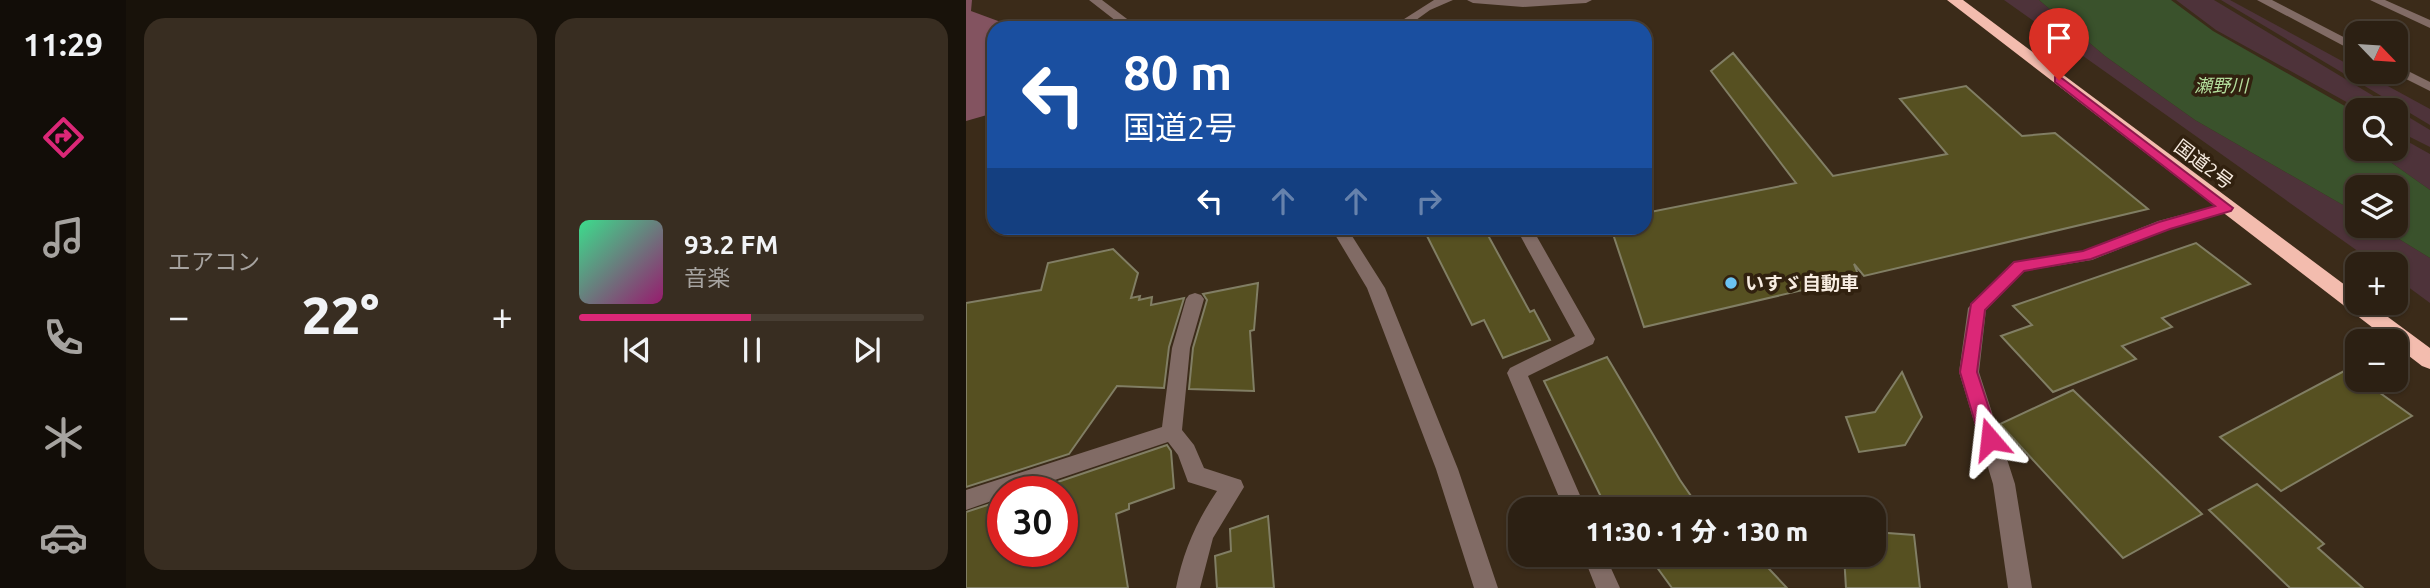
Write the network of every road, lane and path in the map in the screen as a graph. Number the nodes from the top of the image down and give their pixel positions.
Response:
1 (1095, 0) edge
2 (1447, 0) edge
3 (1472, 0) edge
4 (1586, 0) edge
5 (1954, 0) edge
6 (2263, 0) edge
7 (2376, 0) edge
8 (1124, 21) edge
9 (1409, 21) edge
10 (2430, 24) edge
11 (2345, 43) edge
12 (2408, 75) edge
13 (2430, 87) edge
14 (2226, 208) junction
15 (1343, 235) edge
16 (1528, 235) edge
17 (1195, 299) dead end
18 (2430, 360) edge
19 (1172, 432) junction
20 (1570, 497) edge
21 (966, 500) edge
22 (1599, 567) edge
23 (1188, 588) edge
24 (1486, 588) edge
25 (1608, 588) edge
26 (2020, 588) edge

1 - 8 street
2 - 9 street
3 - 4 street
5 - 14 highway, 国道2号
6 - 11 street
7 - 10 street
12 - 13 street
14 - 18 highway, 国道2号
14 - 26 street
15 - 24 street
16 - 20 street
17 - 19 street
19 - 21 street
19 - 23 street
22 - 25 street

